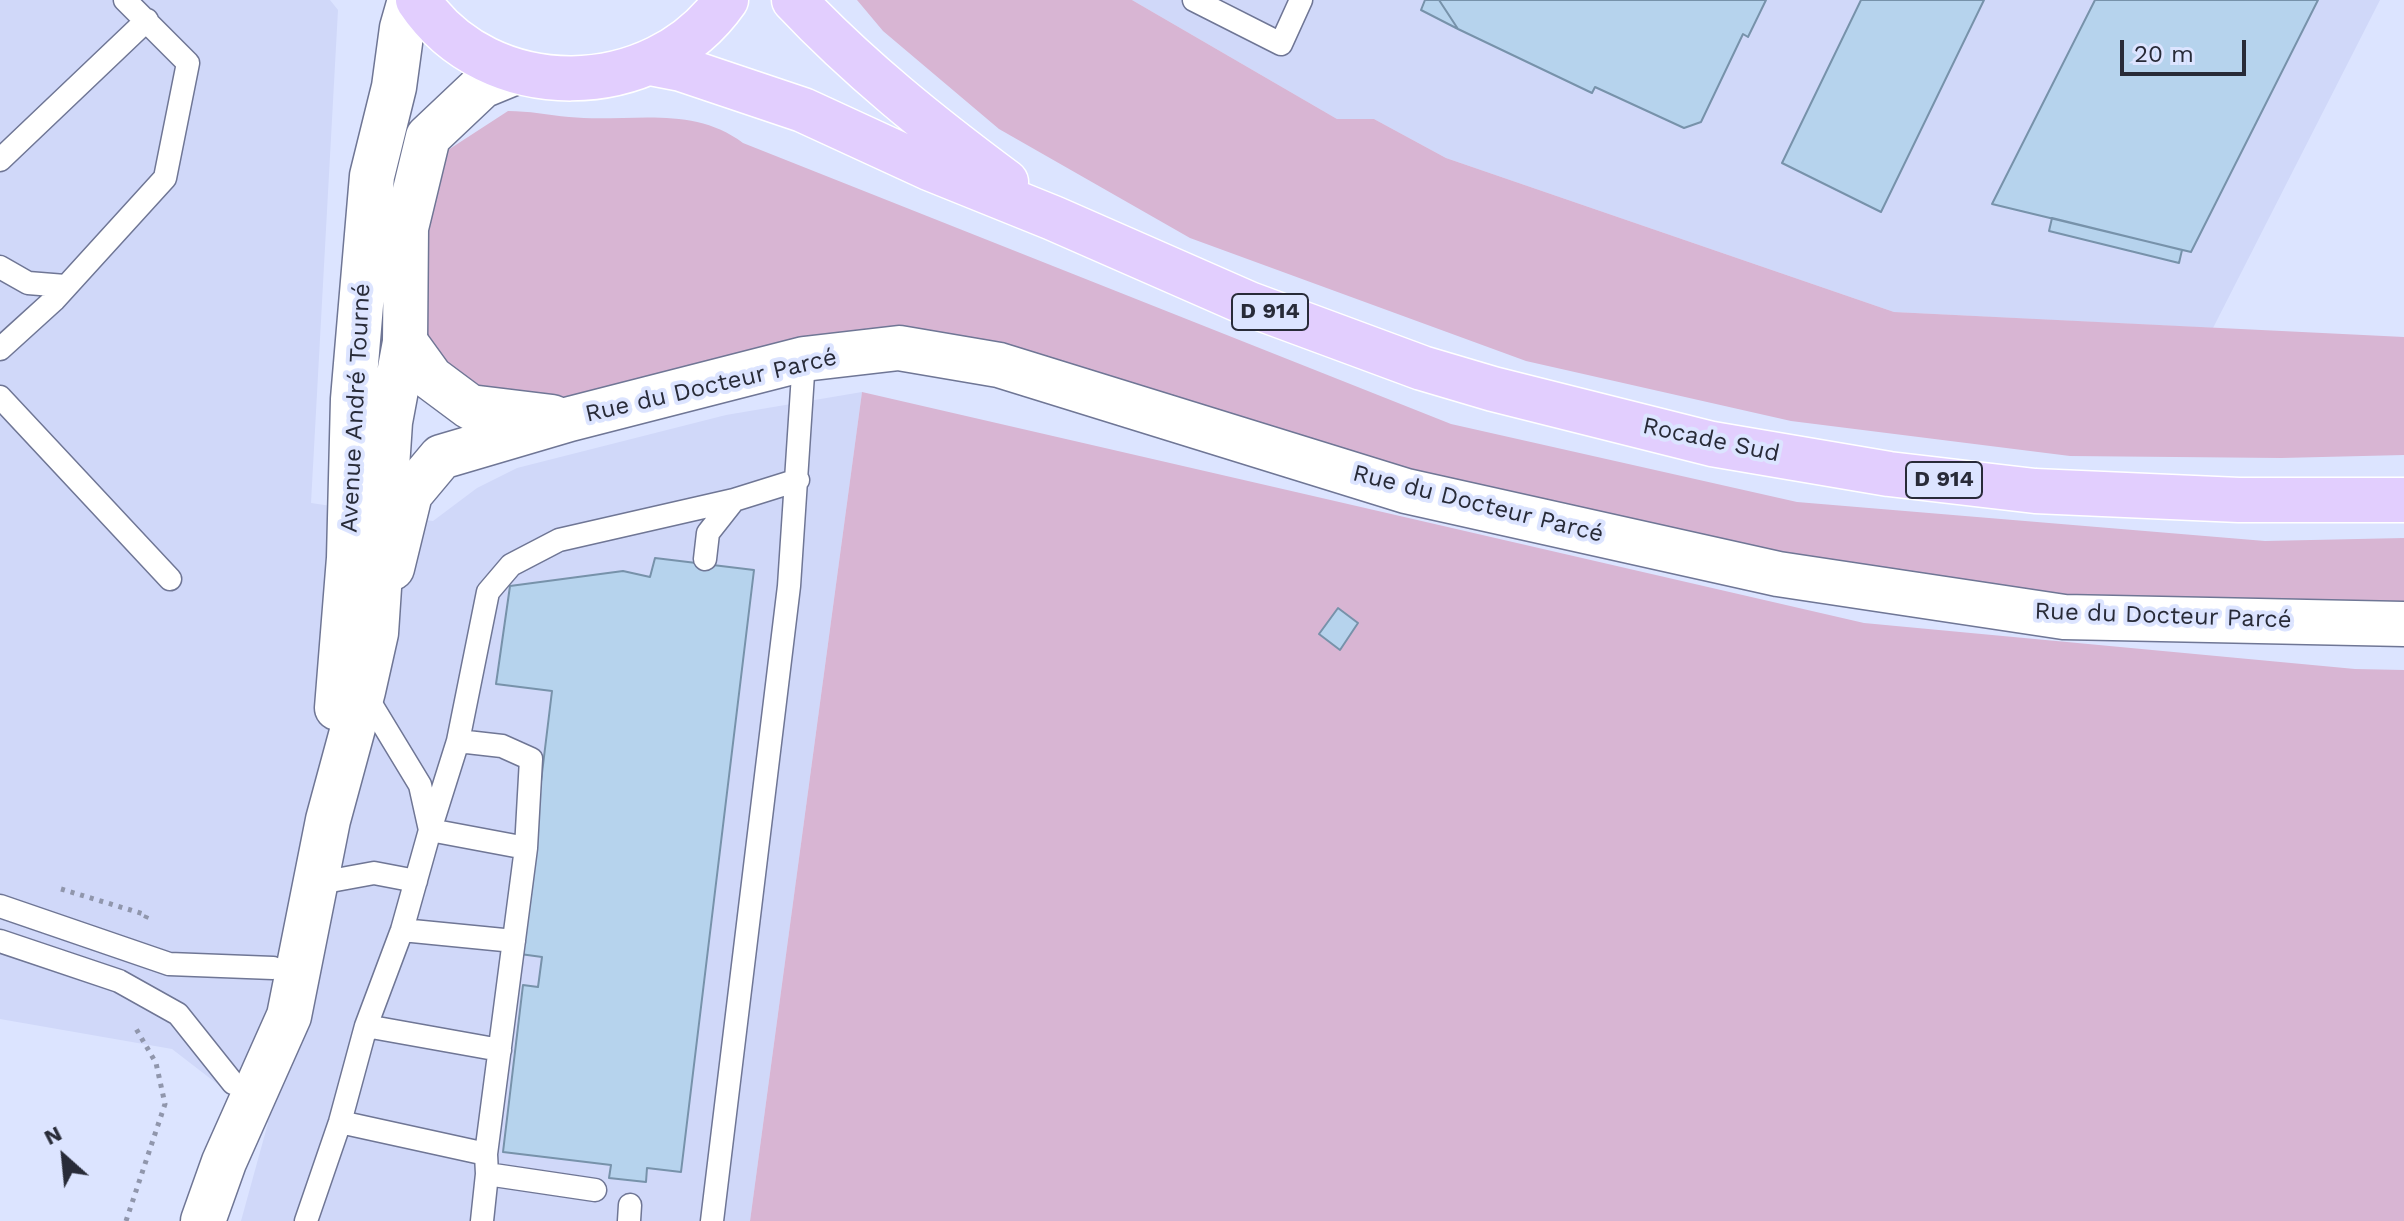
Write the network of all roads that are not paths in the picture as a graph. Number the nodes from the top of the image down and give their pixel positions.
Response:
1 (125, 0) edge
2 (410, 0) edge
3 (418, 0) edge
4 (726, 0) edge
5 (794, 0) edge
6 (1194, 0) edge
7 (1301, 0) edge
8 (147, 20) junction
9 (650, 63) junction
10 (516, 72) junction
11 (0, 160) edge
12 (372, 176) junction
13 (1053, 218) junction
14 (0, 267) edge
15 (65, 286) junction
16 (405, 342) junction
17 (0, 349) edge
18 (804, 359) junction
19 (0, 397) edge
20 (570, 419) junction
21 (390, 422) junction
22 (441, 457) junction
23 (798, 480) junction
24 (734, 500) junction
25 (2404, 500) edge
26 (705, 559) dead end
27 (170, 579) dead end
28 (2404, 624) edge
29 (376, 633) junction
30 (363, 691) junction
31 (458, 741) junction
32 (328, 820) junction
33 (430, 830) junction
34 (526, 848) junction
35 (416, 881) junction
36 (314, 884) junction
37 (0, 906) edge
38 (402, 930) junction
39 (0, 941) edge
40 (514, 941) junction
41 (273, 968) junction
42 (366, 1026) junction
43 (500, 1050) junction
44 (233, 1083) junction
45 (340, 1122) junction
46 (224, 1162) junction
47 (486, 1164) junction
48 (595, 1190) dead end
49 (203, 1221) edge
50 (306, 1221) edge
51 (482, 1221) edge
52 (712, 1221) edge

1 - 8 lane
2 - 12 street, Avenue André Tourné
3 - 10 main road
4 - 9 main road
5 - 13 main road, D 914
6 - 7 lane
8 - 11 lane
8 - 15 lane
9 - 10 main road
9 - 13 main road, D 914
10 - 16 street, Avenue André Tourné
12 - 21 street
12 - 32 street, Avenue André Tourné
13 - 25 main road, Rocade Sud / D 914
14 - 15 lane
15 - 17 lane
16 - 20 street, Rue du Docteur Parcé
16 - 21 street, Avenue André Tourné
18 - 20 street, Rue du Docteur Parcé
18 - 23 lane
18 - 28 street, Rue du Docteur Parcé
19 - 27 lane
20 - 22 street, Rue du Docteur Parcé
21 - 22 street
21 - 29 street, Avenue André Tourné
22 - 29 street
23 - 24 lane
23 - 52 lane
24 - 26 lane
24 - 31 lane
29 - 30 street, Avenue André Tourné
30 - 32 street, Avenue André Tourné
30 - 33 lane
31 - 33 lane
31 - 34 lane
32 - 36 street, Avenue André Tourné
33 - 34 lane
33 - 35 lane
34 - 40 lane
35 - 36 lane
35 - 38 lane
36 - 41 street, Avenue André Tourné
36 - 46 street, Avenue André Tourné
37 - 41 lane
38 - 40 lane
38 - 42 lane
39 - 44 lane
40 - 43 lane
41 - 44 street, Avenue André Tourné
42 - 43 lane
42 - 45 lane
43 - 47 lane
44 - 46 street, Avenue André Tourné
45 - 47 lane
45 - 50 lane
46 - 49 street, Avenue André Tourné
47 - 48 lane
47 - 51 lane

